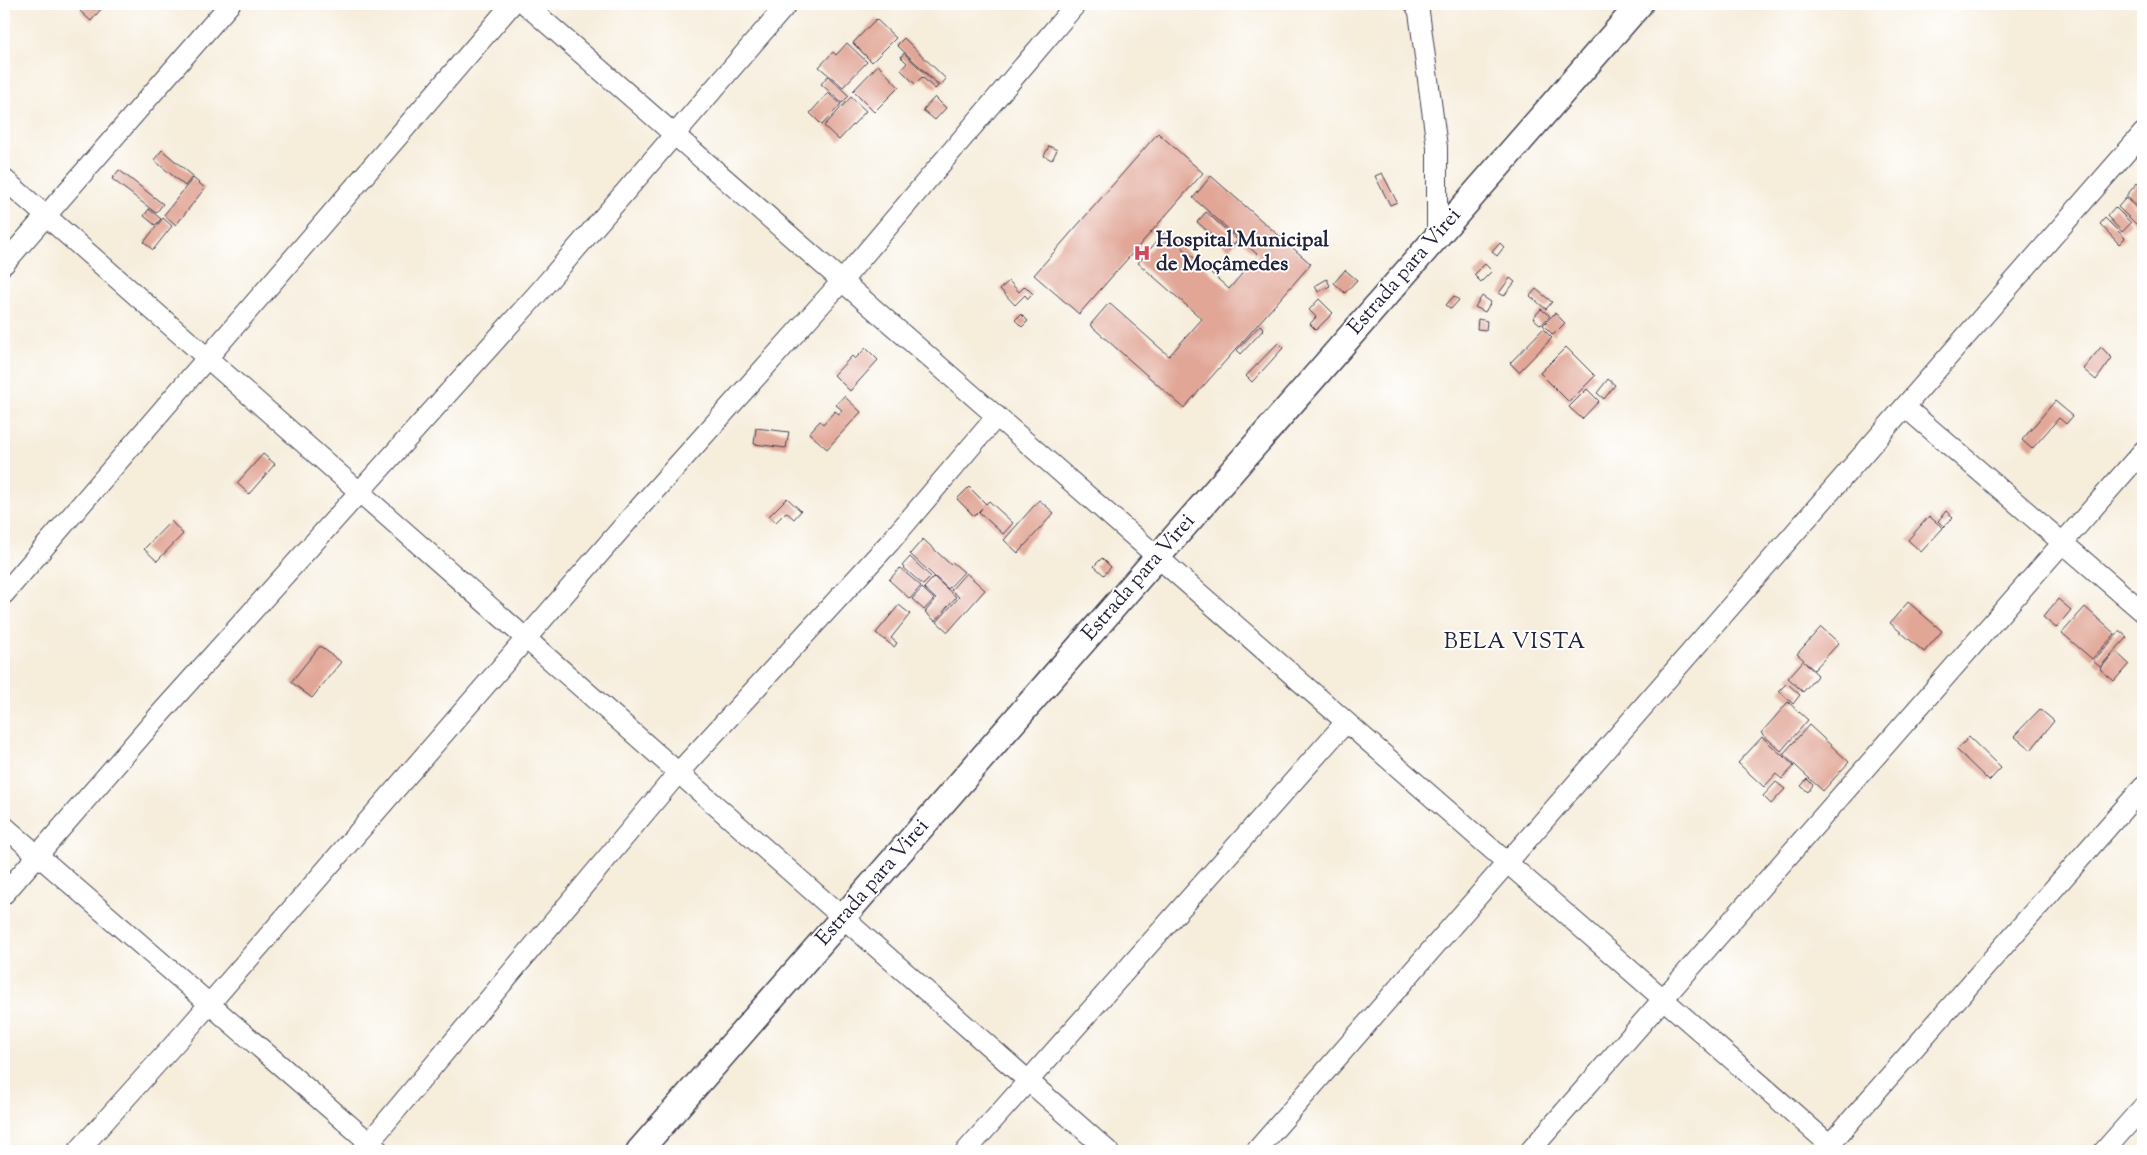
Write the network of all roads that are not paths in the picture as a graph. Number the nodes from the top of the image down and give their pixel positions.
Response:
1 (230, 4) edge
2 (512, 4) edge
3 (525, 4) edge
4 (786, 4) edge
5 (1076, 4) edge
6 (1415, 4) edge
7 (1640, 4) edge
8 (2143, 133) edge
9 (674, 134) junction
10 (4, 179) edge
11 (45, 216) junction
12 (1438, 236) junction
13 (4, 264) edge
14 (842, 281) junction
15 (208, 359) junction
16 (1905, 407) junction
17 (997, 416) junction
18 (2143, 451) edge
19 (359, 492) junction
20 (2063, 543) junction
21 (1158, 557) junction
22 (4, 594) edge
23 (2143, 612) edge
24 (526, 639) junction
25 (1346, 722) junction
26 (678, 773) junction
27 (2143, 787) edge
28 (4, 826) edge
29 (38, 855) junction
30 (1508, 863) junction
31 (4, 894) edge
32 (843, 917) junction
33 (1664, 999) junction
34 (209, 1003) junction
35 (1028, 1081) junction
36 (2143, 1107) edge
37 (370, 1148) edge
38 (1830, 1149) edge
39 (78, 1151) edge
40 (639, 1151) edge
41 (966, 1151) edge
42 (1108, 1151) edge
43 (1256, 1151) edge
44 (1530, 1151) edge
45 (2104, 1151) edge

1 - 11 street
2 - 15 street
3 - 9 street
4 - 9 street
5 - 14 street
6 - 12 street
7 - 12 street, Estrada para Virei
8 - 16 street
9 - 14 street
9 - 19 street
10 - 11 street
11 - 13 street
11 - 15 street
12 - 21 street, Estrada para Virei
14 - 17 street
14 - 24 street
15 - 19 street
15 - 22 street
16 - 20 street
16 - 30 street
17 - 21 street
17 - 26 street
18 - 20 street
19 - 24 street
19 - 29 street
20 - 23 street
20 - 33 street
21 - 25 street
21 - 32 street, Estrada para Virei
24 - 26 street
24 - 34 street
25 - 30 street
25 - 35 street
26 - 32 street
26 - 37 street
27 - 38 street
28 - 29 street
29 - 31 street
29 - 34 street
30 - 33 street
30 - 43 street
32 - 35 street
32 - 40 street, Estrada para Virei
33 - 38 street
33 - 44 street
34 - 37 street
34 - 39 street
35 - 41 street
35 - 42 street
36 - 45 street

